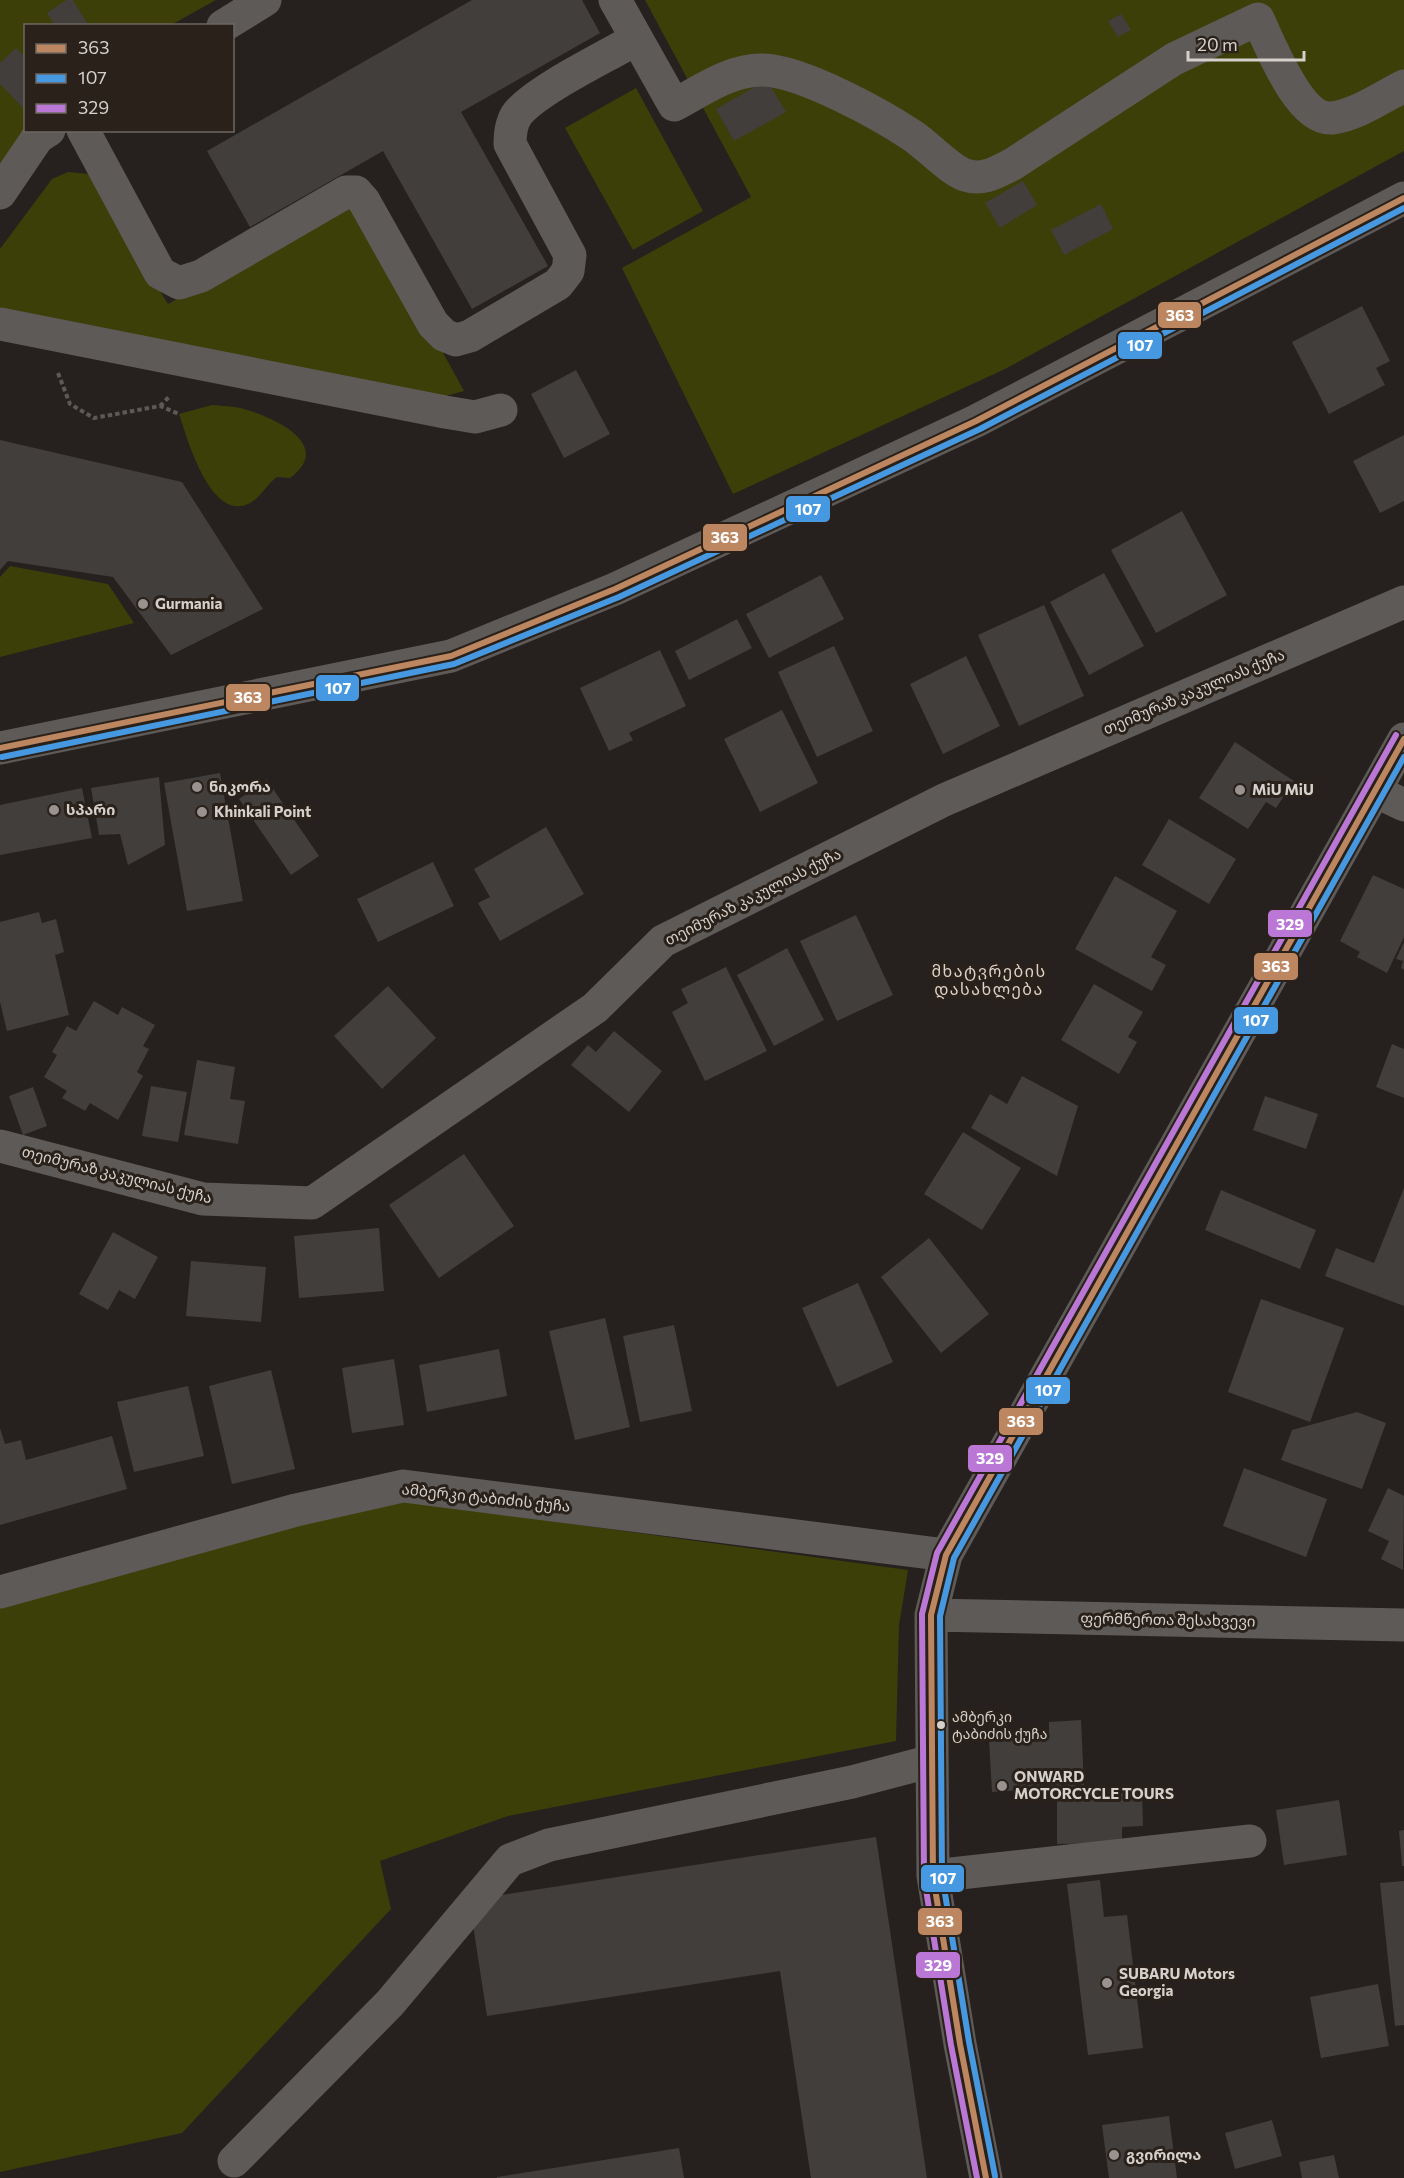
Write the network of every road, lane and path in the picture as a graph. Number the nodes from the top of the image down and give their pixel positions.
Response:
1 (265, 0) edge
2 (615, 0) edge
3 (1253, 10) edge
4 (226, 24) edge
5 (636, 39) junction
6 (1404, 86) edge
7 (46, 132) edge
8 (84, 132) edge
9 (0, 193) edge
10 (1404, 198) edge
11 (0, 324) edge
12 (57, 371) dead end
13 (501, 410) dead end
14 (179, 414) dead end
15 (1404, 602) edge
16 (1404, 739) edge
17 (0, 748) edge
18 (1375, 791) junction
19 (1404, 805) edge
20 (0, 1146) edge
21 (946, 1555) junction
22 (0, 1592) edge
23 (931, 1616) junction
24 (1404, 1625) edge
25 (933, 1761) junction
26 (1250, 1841) dead end
27 (933, 1876) junction
28 (234, 2161) dead end
29 (986, 2178) edge

1 - 4 street
2 - 5 street
3 - 5 street
3 - 6 street
5 - 8 street
7 - 9 street
10 - 17 street
11 - 13 street
12 - 14 path
15 - 20 street, თეიმურაზ კაკულიას ქუჩა
16 - 18 street
18 - 19 street
18 - 21 street
21 - 22 street, ამბერკი ტაბიძის ქუჩა
21 - 23 street
23 - 24 street, ფერმწერთა შესახვევი
23 - 25 street
25 - 27 street
25 - 28 street
26 - 27 street
27 - 29 street

